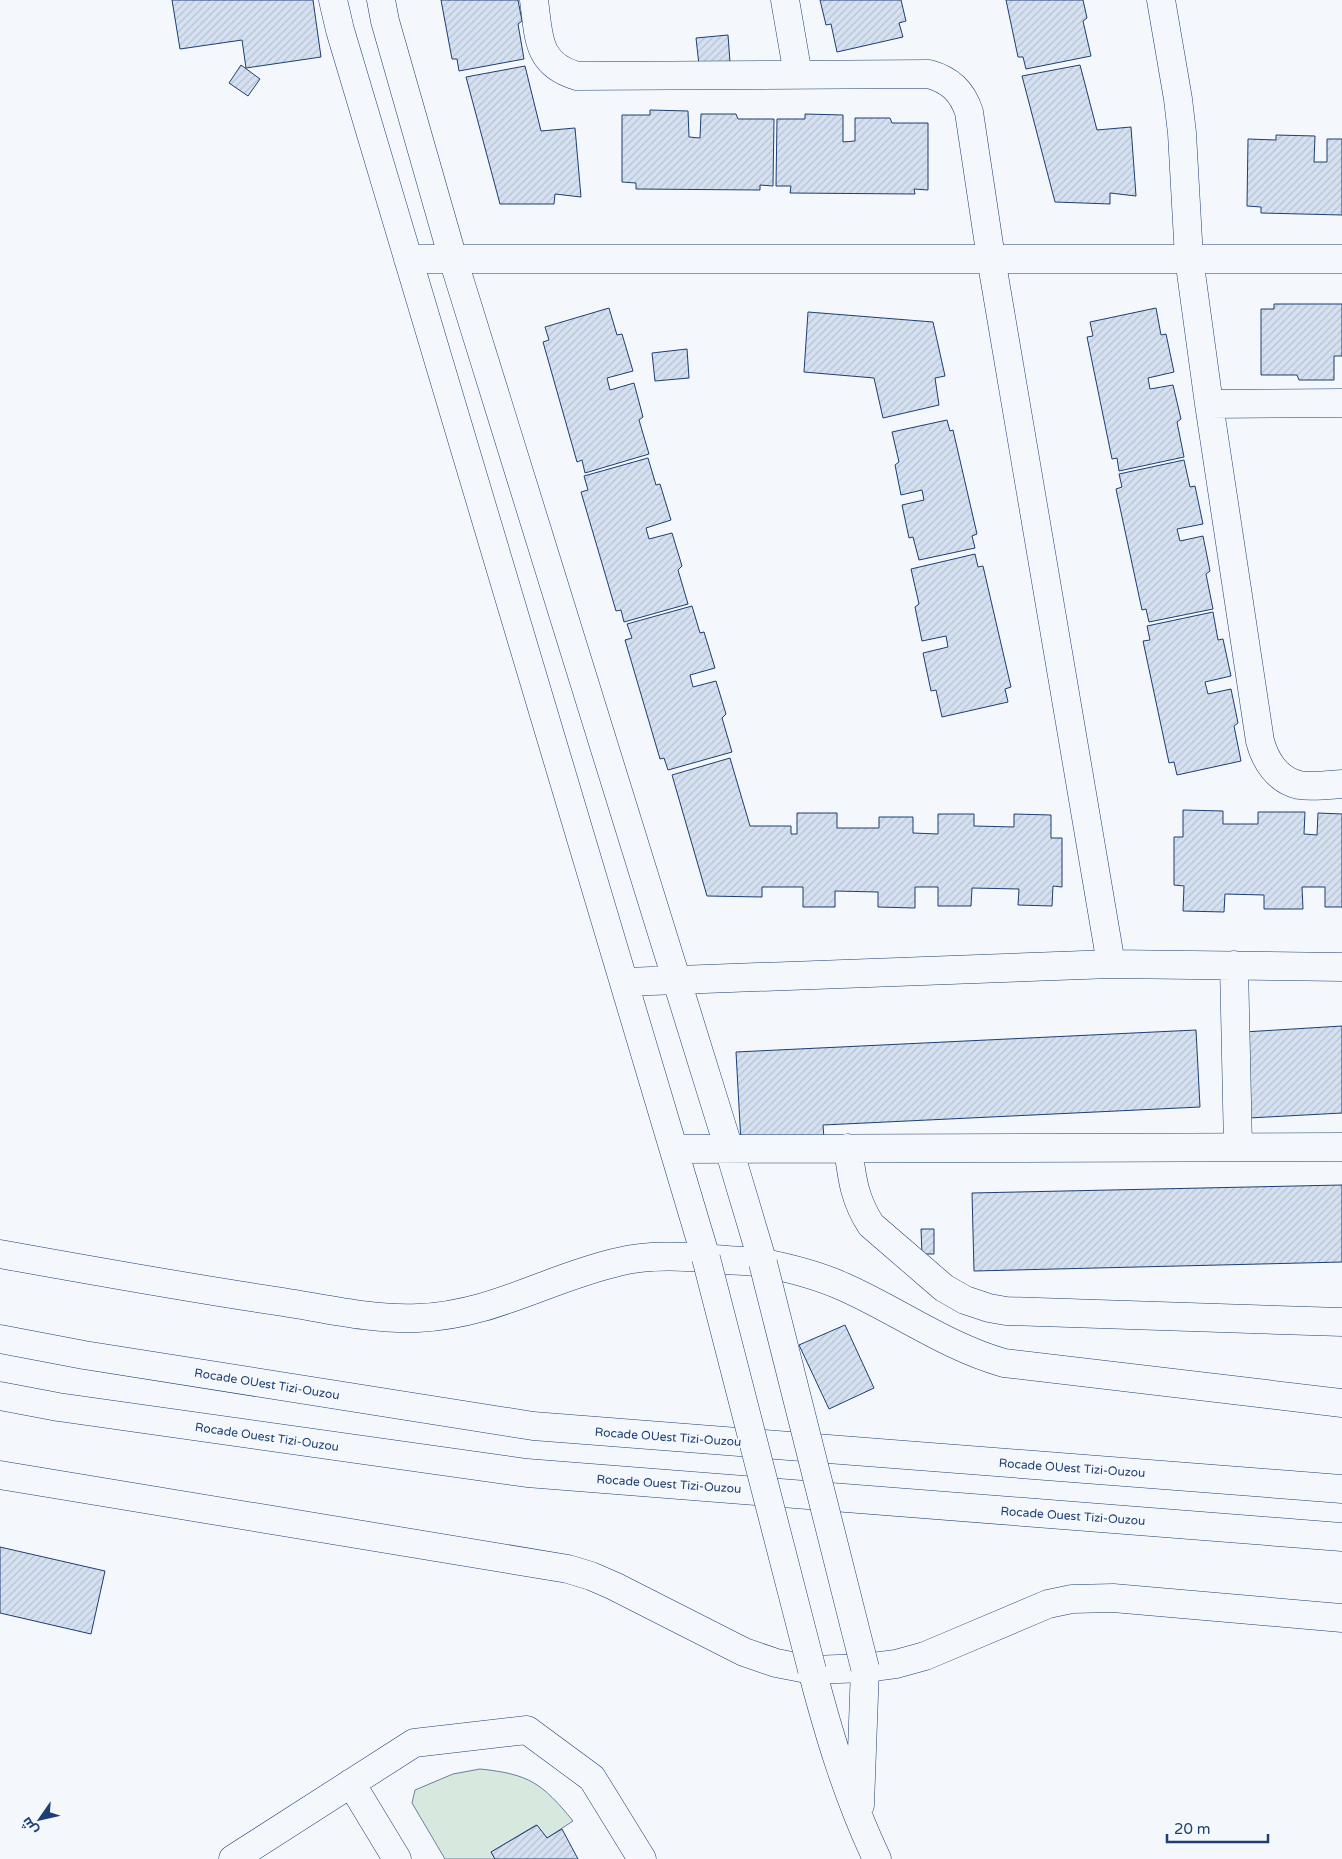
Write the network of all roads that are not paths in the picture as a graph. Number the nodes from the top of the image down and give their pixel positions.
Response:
1 (334, 0) edge
2 (381, 0) edge
3 (534, 0) edge
4 (785, 0) edge
5 (1161, 0) edge
6 (798, 75) junction
7 (991, 258) junction
8 (1189, 258) junction
9 (408, 259) junction
10 (452, 259) junction
11 (1342, 259) edge
12 (1342, 403) edge
13 (1209, 404) junction
14 (1342, 784) edge
15 (1110, 964) junction
16 (1234, 965) junction
17 (1342, 967) edge
18 (677, 980) junction
19 (625, 982) junction
20 (1238, 1147) junction
21 (1342, 1147) edge
22 (675, 1148) junction
23 (729, 1148) junction
24 (848, 1148) junction
25 (0, 1254) edge
26 (706, 1258) junction
27 (763, 1263) junction
28 (1342, 1322) edge
29 (0, 1339) edge
30 (0, 1396) edge
31 (1342, 1403) edge
32 (0, 1475) edge
33 (1342, 1488) edge
34 (1342, 1537) edge
35 (1342, 1618) edge
36 (865, 1668) junction
37 (812, 1670) junction
38 (351, 1783) junction
39 (860, 1822) junction
40 (233, 1859) edge
41 (397, 1859) edge
42 (642, 1859) edge
43 (878, 1859) edge

1 - 9 main road
2 - 10 main road
3 - 6 main road
4 - 6 main road
5 - 8 main road
6 - 7 main road
7 - 8 main road
7 - 10 main road
7 - 15 main road
8 - 11 main road
8 - 13 main road
9 - 10 main road
9 - 19 main road
10 - 18 main road
12 - 13 main road
13 - 14 main road
15 - 16 main road
15 - 18 main road
16 - 17 main road
16 - 20 main road
18 - 19 main road
18 - 23 main road
19 - 22 main road
20 - 21 main road
20 - 24 main road
22 - 23 main road
22 - 26 main road
23 - 24 main road
23 - 27 main road
24 - 28 main road
25 - 26 main road
26 - 27 main road
26 - 37 main road, bridge
27 - 31 main road
27 - 36 main road, bridge
29 - 33 main road, Rocade OUest Tizi-Ouzou
30 - 34 main road, Rocade Ouest Tizi-Ouzou
32 - 37 main road
35 - 36 main road
36 - 37 main road
36 - 39 main road
37 - 39 main road
38 - 40 main road
38 - 41 main road
38 - 42 main road
39 - 43 main road

